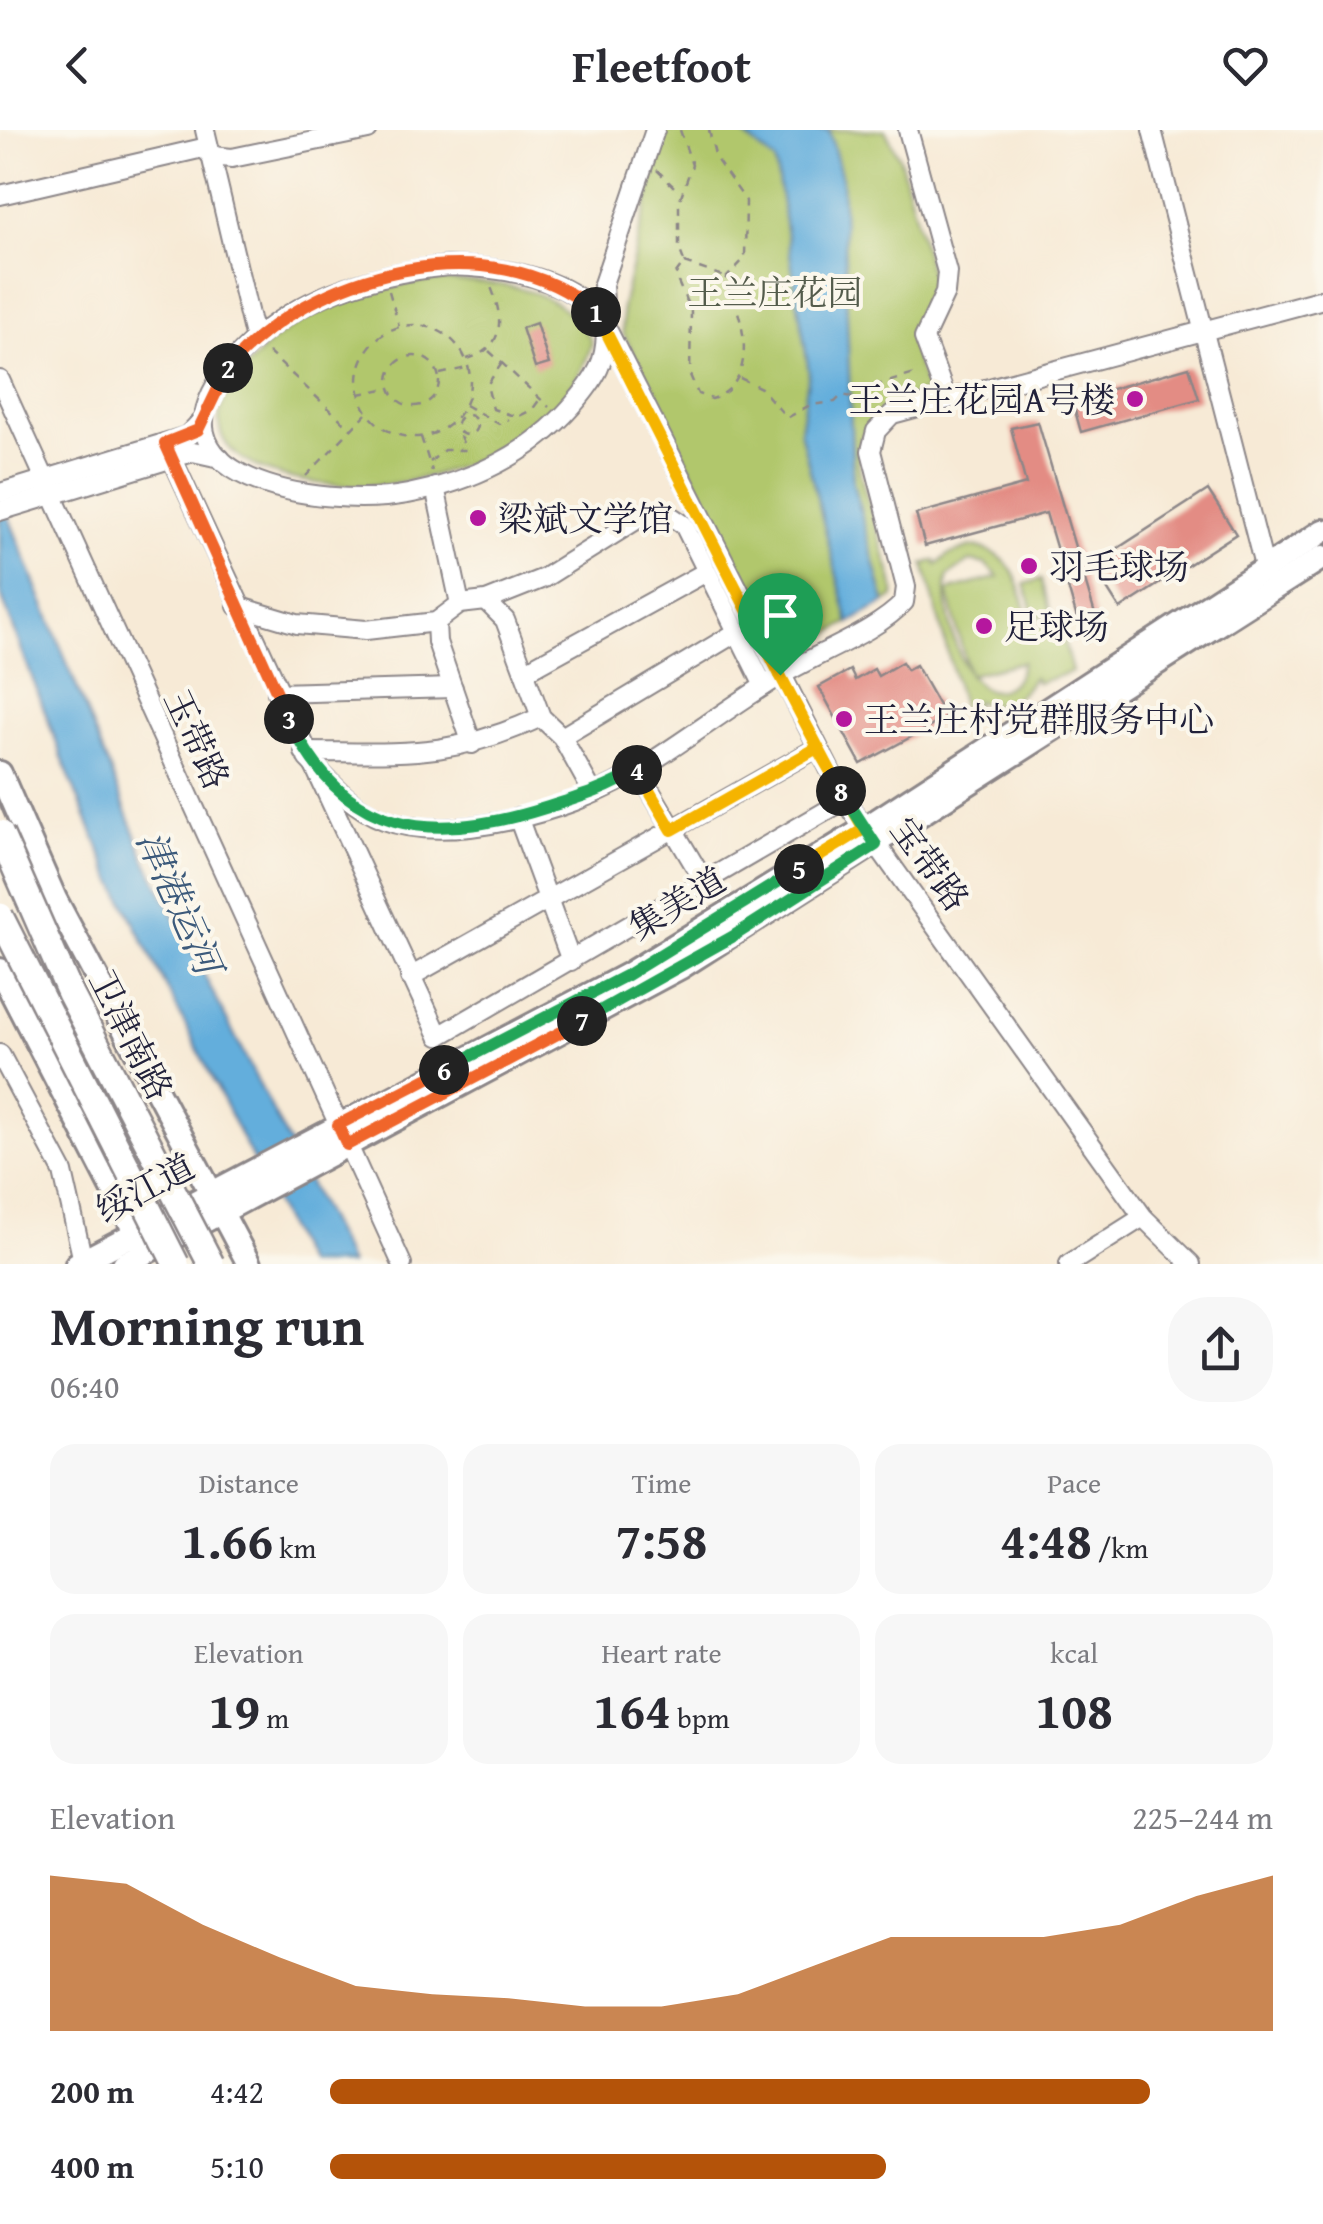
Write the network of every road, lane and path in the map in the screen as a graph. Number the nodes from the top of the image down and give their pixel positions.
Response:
1 (206, 130) edge
2 (368, 130) edge
3 (654, 130) edge
4 (680, 130) edge
5 (709, 130) edge
6 (908, 130) edge
7 (1152, 130) edge
8 (212, 156) junction
9 (644, 157) junction
10 (680, 194) junction
11 (0, 195) edge
12 (684, 262) junction
13 (486, 268) junction
14 (385, 275) junction
15 (724, 280) junction
16 (1323, 299) edge
17 (605, 325) junction
18 (399, 328) junction
19 (1204, 328) junction
20 (255, 340) junction
21 (488, 350) junction
22 (465, 359) junction
23 (502, 363) junction
24 (468, 368) junction
25 (934, 370) junction
26 (438, 374) junction
27 (740, 378) dead end
28 (0, 380) edge
29 (391, 388) junction
30 (359, 394) junction
31 (540, 398) junction
32 (946, 398) junction
33 (464, 404) junction
34 (472, 408) junction
35 (367, 412) junction
36 (473, 417) junction
37 (509, 417) junction
38 (204, 418) junction
39 (561, 418) junction
40 (351, 430) junction
41 (460, 434) junction
42 (421, 436) junction
43 (168, 451) junction
44 (220, 458) junction
45 (430, 462) junction
46 (47, 488) junction
47 (435, 488) junction
48 (288, 494) junction
49 (5, 500) edge
50 (1323, 532) edge
51 (1323, 557) edge
52 (1264, 570) junction
53 (706, 572) junction
54 (486, 601) junction
55 (460, 604) junction
56 (237, 606) junction
57 (436, 622) junction
58 (737, 632) junction
59 (526, 671) junction
60 (780, 675) junction
61 (764, 686) junction
62 (453, 688) junction
63 (278, 693) junction
64 (542, 716) junction
65 (562, 737) junction
66 (472, 744) junction
67 (817, 748) junction
68 (306, 755) junction
69 (638, 770) junction
70 (0, 773) edge
71 (593, 793) junction
72 (845, 800) junction
73 (518, 817) junction
74 (386, 821) junction
75 (672, 830) junction
76 (0, 833) edge
77 (870, 837) junction
78 (346, 841) junction
79 (705, 883) junction
80 (546, 901) junction
81 (0, 916) edge
82 (571, 961) junction
83 (0, 970) edge
84 (410, 977) junction
85 (0, 1054) edge
86 (342, 1135) junction
87 (308, 1154) joint
88 (250, 1184) junction
89 (216, 1202) junction
90 (1143, 1217) junction
91 (190, 1229) junction
92 (143, 1247) edge
93 (85, 1260) edge
94 (124, 1264) edge
95 (174, 1264) edge
96 (211, 1264) edge
97 (250, 1264) edge
98 (402, 1264) edge
99 (1069, 1264) edge
100 (1191, 1264) edge

1 - 8 street
2 - 8 street
3 - 9 street, 宝带路
4 - 10 path
5 - 15 path
6 - 25 street
7 - 19 street
8 - 11 street
8 - 20 street
9 - 10 path
9 - 17 street, 宝带路
10 - 12 path
12 - 15 path
12 - 15 path
13 - 14 street
13 - 17 street
13 - 21 path
14 - 18 path
14 - 20 street
16 - 19 street
17 - 39 street
17 - 60 street, 宝带路
18 - 22 path
18 - 30 path
19 - 32 street
19 - 52 street
20 - 38 street
20 - 40 path
21 - 22 path
21 - 23 path
22 - 24 path
23 - 31 path
23 - 37 path
24 - 26 path
24 - 33 path
25 - 27 path
25 - 32 street
26 - 29 path
26 - 29 path
28 - 46 street, 玉带路
29 - 30 path
30 - 35 path
31 - 37 path
31 - 39 path
32 - 60 street
33 - 34 path
33 - 42 path
34 - 36 path
34 - 37 path
35 - 40 path
35 - 42 path
36 - 41 path
36 - 41 path
38 - 43 street
38 - 44 street
39 - 47 street
40 - 48 path
41 - 45 path
42 - 45 path
43 - 44 street
43 - 46 street
43 - 56 street
44 - 48 street
45 - 47 path
46 - 49 street
46 - 86 street, 玉带路
47 - 48 street
47 - 55 street
50 - 52 main road, 集美道
51 - 77 main road, 集美道
52 - 77 main road, 集美道
53 - 54 street
53 - 58 street
53 - 59 street
54 - 55 street
54 - 59 street
55 - 57 street
56 - 57 street
56 - 63 street
57 - 62 street
58 - 61 street
58 - 65 street
59 - 64 street
60 - 61 street
60 - 67 street, 宝带路
61 - 69 street
62 - 63 street
62 - 66 street
63 - 68 street
64 - 65 street
64 - 66 street
65 - 71 street
66 - 68 street
67 - 72 street, 宝带路
67 - 75 street
68 - 74 street
68 - 78 street
69 - 71 street
69 - 75 street
70 - 89 main road
71 - 73 street
72 - 77 street, 宝带路
72 - 79 street
73 - 74 street
73 - 80 street
74 - 78 street
75 - 79 street
75 - 80 street
76 - 96 highway, 卫津南路, bridge
77 - 86 main road, 集美道
77 - 90 street, 宝带路
78 - 84 street
79 - 82 street
80 - 82 street
80 - 84 street
81 - 95 highway, 卫津南路, bridge
82 - 84 street
83 - 92 main road
85 - 93 street
86 - 87 main road, 集美道
86 - 98 street, 玉带路
87 - 88 main road, 绥江道
88 - 89 main road, 绥江道
88 - 97 main road
89 - 91 main road, 绥江道
89 - 92 main road, 绥江道
89 - 97 main road
90 - 99 street
90 - 100 street, 宝带路
91 - 92 main road, 绥江道
91 - 95 main road
91 - 97 main road
92 - 93 main road, 绥江道
92 - 94 main road, 绥江道

